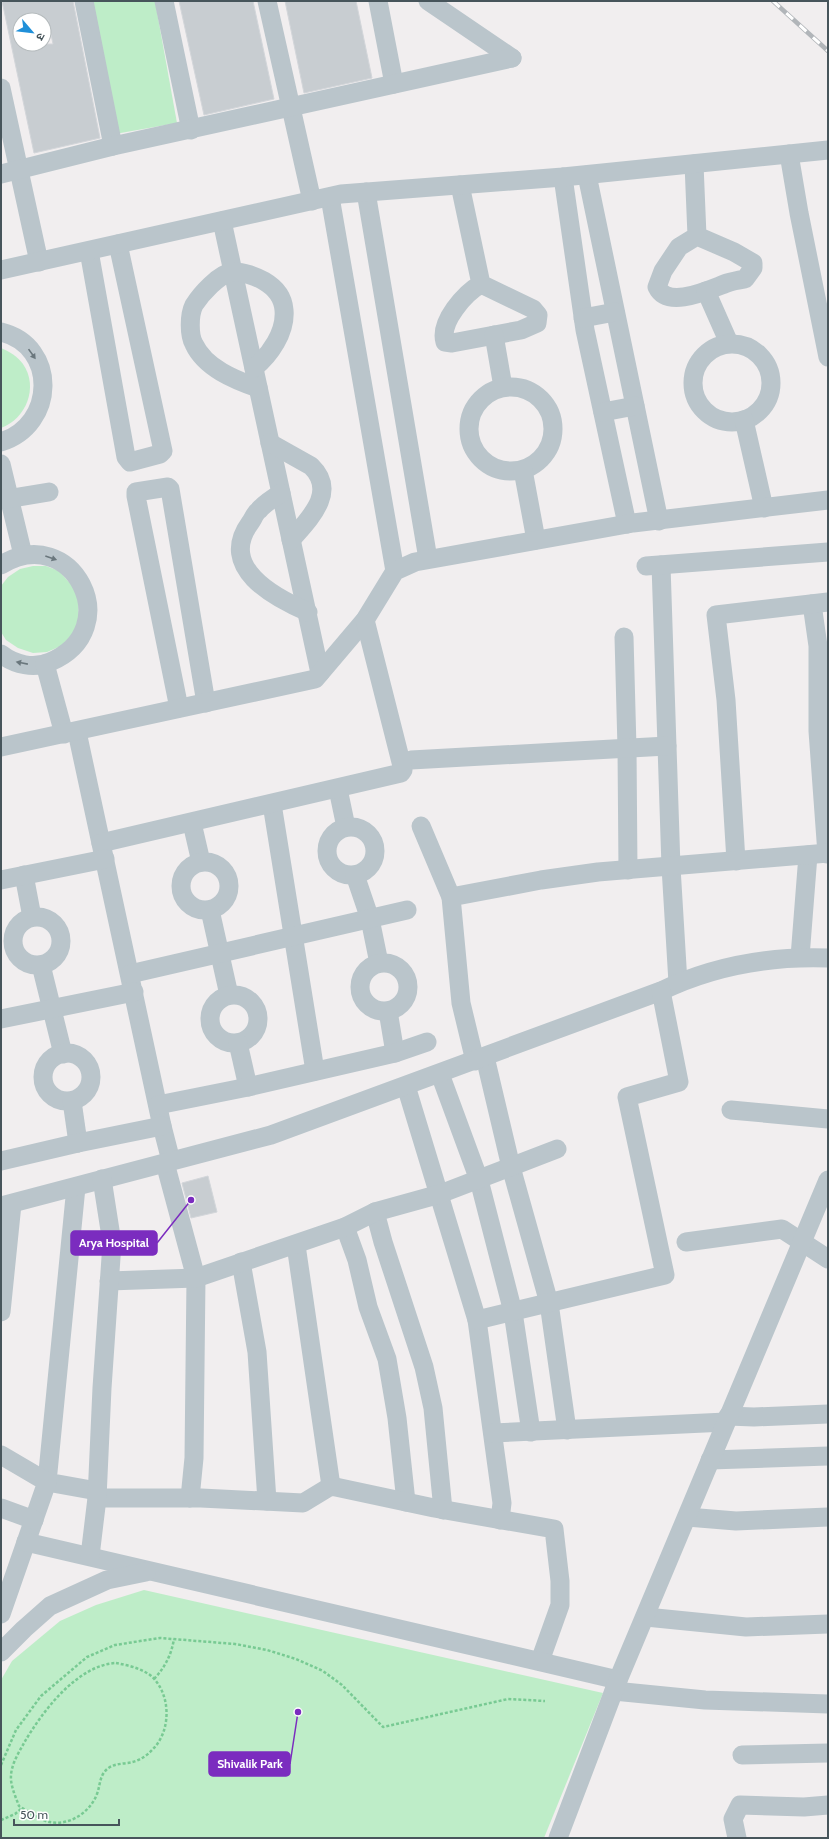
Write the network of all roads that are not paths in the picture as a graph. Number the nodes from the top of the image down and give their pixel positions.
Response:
1 (84, 1) edge
2 (164, 1) edge
3 (267, 1) edge
4 (378, 1) edge
5 (428, 1) edge
6 (394, 84) junction
7 (1, 88) edge
8 (291, 107) junction
9 (191, 130) junction
10 (113, 146) junction
11 (828, 150) edge
12 (789, 154) junction
13 (694, 164) junction
14 (10, 172) edge
15 (587, 175) junction
16 (563, 177) junction
17 (460, 184) junction
18 (366, 192) junction
19 (321, 199) junction
20 (222, 221) junction
21 (697, 236) junction
22 (118, 244) junction
23 (89, 251) junction
24 (39, 262) junction
25 (1, 270) edge
26 (234, 272) junction
27 (482, 284) junction
28 (706, 291) junction
29 (616, 312) junction
30 (583, 318) junction
31 (1, 332) edge
32 (494, 335) junction
33 (729, 343) junction
34 (828, 357) edge
35 (254, 368) junction
36 (503, 387) junction
37 (258, 388) junction
38 (635, 406) junction
39 (603, 412) junction
40 (744, 420) junction
41 (1, 442) edge
42 (270, 443) junction
43 (1, 464) edge
44 (523, 470) junction
45 (49, 492) dead end
46 (281, 493) junction
47 (5, 499) edge
48 (828, 500) edge
49 (764, 508) junction
50 (659, 521) junction
51 (627, 524) junction
52 (291, 540) junction
53 (536, 540) junction
54 (828, 552) edge
55 (23, 555) junction
56 (428, 559) junction
57 (1, 565) edge
58 (395, 571) junction
59 (820, 603) edge
60 (308, 612) junction
61 (365, 620) junction
62 (624, 637) dead end
63 (823, 645) edge
64 (1, 654) edge
65 (45, 664) junction
66 (320, 673) junction
67 (206, 703) junction
68 (179, 708) junction
69 (70, 733) junction
70 (667, 746) junction
71 (1, 747) edge
72 (627, 748) junction
73 (411, 760) dead end
74 (338, 789) junction
75 (272, 804) junction
76 (192, 823) junction
77 (421, 826) dead end
78 (346, 827) junction
79 (103, 851) junction
80 (828, 854) edge
81 (808, 855) junction
82 (736, 861) junction
83 (201, 862) junction
84 (671, 867) junction
85 (628, 870) junction
86 (24, 875) junction
87 (355, 875) junction
88 (1, 880) edge
89 (451, 897) junction
90 (210, 910) junction
91 (407, 910) dead end
92 (32, 917) junction
93 (370, 919) junction
94 (293, 937) junction
95 (221, 953) junction
96 (800, 957) junction
97 (828, 958) edge
98 (379, 963) junction
99 (41, 965) junction
100 (130, 974) junction
101 (670, 987) junction
102 (134, 992) junction
103 (229, 995) junction
104 (51, 1008) junction
105 (388, 1011) junction
106 (1, 1019) edge
107 (428, 1042) dead end
108 (238, 1043) junction
109 (395, 1053) junction
110 (63, 1054) junction
111 (480, 1059) junction
112 (315, 1071) junction
113 (440, 1074) junction
114 (406, 1086) junction
115 (248, 1087) junction
116 (72, 1101) junction
117 (158, 1105) junction
118 (731, 1110) dead end
119 (828, 1119) edge
120 (162, 1126) junction
121 (78, 1143) junction
122 (558, 1149) dead end
123 (1, 1161) edge
124 (168, 1162) junction
125 (511, 1167) junction
126 (102, 1179) junction
127 (478, 1180) junction
128 (828, 1180) edge
129 (76, 1186) junction
130 (440, 1194) junction
131 (6, 1205) edge
132 (376, 1212) junction
133 (345, 1227) junction
134 (802, 1240) junction
135 (686, 1242) dead end
136 (296, 1245) junction
137 (828, 1259) edge
138 (242, 1262) junction
139 (196, 1278) junction
140 (109, 1281) junction
141 (549, 1303) junction
142 (1, 1312) edge
143 (513, 1312) junction
144 (477, 1320) junction
145 (828, 1414) edge
146 (727, 1419) junction
147 (567, 1430) junction
148 (531, 1432) junction
149 (493, 1433) junction
150 (1, 1456) edge
151 (828, 1456) edge
152 (710, 1460) junction
153 (47, 1482) junction
154 (330, 1486) junction
155 (97, 1495) junction
156 (190, 1498) junction
157 (267, 1501) junction
158 (406, 1502) junction
159 (1, 1508) edge
160 (443, 1510) junction
161 (687, 1517) junction
162 (828, 1517) edge
163 (34, 1520) junction
164 (500, 1520) junction
165 (26, 1542) junction
166 (90, 1556) junction
167 (153, 1571) junction
168 (1, 1614) edge
169 (646, 1616) junction
170 (828, 1624) edge
171 (1, 1652) edge
172 (540, 1661) junction
173 (616, 1685) junction
174 (828, 1704) edge
175 (828, 1753) edge
176 (742, 1755) dead end
177 (828, 1805) edge
178 (558, 1838) edge
179 (736, 1838) edge

1 - 10 street
2 - 9 street
3 - 8 street
4 - 6 street
5 - 6 street
6 - 8 street
7 - 14 street
8 - 9 street
8 - 19 street
9 - 10 street
10 - 14 street
11 - 12 street
12 - 13 street
12 - 34 street
13 - 15 street
13 - 21 street
14 - 24 street
15 - 16 street
15 - 29 street
16 - 17 street
16 - 30 street
17 - 18 street
17 - 27 street
18 - 19 street
18 - 56 street
19 - 20 street
19 - 58 street
20 - 22 street
20 - 26 street
21 - 28 street
21 - 28 street
22 - 23 street
22 - 23 street
23 - 24 street
24 - 25 street
26 - 35 street
26 - 35 street
26 - 37 street
27 - 32 street
27 - 32 street
28 - 33 street
29 - 30 street
29 - 38 street
30 - 39 street
31 -> 41 street
32 - 36 street
33 - 40 street
33 - 40 street
35 - 37 street
36 - 44 street
36 - 44 street
37 - 42 street
38 - 39 street
38 - 50 street
39 - 51 street
40 - 49 street
42 - 46 street
42 - 52 street
43 - 47 street
44 - 53 street
45 - 47 street
46 - 52 street
46 - 60 street
47 - 55 street
48 - 49 street
49 - 50 street
50 - 51 street
51 - 53 street
52 - 60 street
53 - 56 street
54 - 70 street
55 - 57 street
55 -> 65 street
56 - 58 street
58 - 61 street
59 - 63 street
59 - 82 street
60 - 66 street
61 - 66 street
61 - 74 street
62 - 72 street
63 - 80 street
65 -> 64 street
65 - 69 street
66 - 67 street
67 - 68 street
67 - 68 street
68 - 69 street
69 - 71 street
69 - 79 street
70 - 72 street
70 - 84 street
72 - 73 street
72 - 85 street
74 - 75 street
74 - 78 street
75 - 76 street
75 - 94 street
76 - 79 street
76 - 83 street
77 - 89 street
78 - 87 street
78 - 87 street
79 - 86 street
79 - 100 street
80 - 81 street
81 - 82 street
81 - 96 street
82 - 84 street
83 - 90 street
83 - 90 street
84 - 85 street
84 - 101 street
85 - 89 street
86 - 88 street
86 - 92 street
87 - 93 street
89 - 111 street
90 - 95 street
91 - 93 street
92 - 99 street
92 - 99 street
93 - 94 street
93 - 98 street
94 - 95 street
94 - 112 street
95 - 100 street
95 - 103 street
96 - 97 street
96 - 101 street
98 - 105 street
98 - 105 street
99 - 104 street
100 - 102 street
101 - 111 street
101 - 141 street
102 - 104 street
102 - 117 street
103 - 108 street
103 - 108 street
104 - 106 street
104 - 110 street
105 - 109 street
107 - 109 street
108 - 115 street
109 - 112 street
110 - 116 street
110 - 116 street
111 - 113 street
111 - 125 street
112 - 115 street
113 - 114 street
113 - 127 street
114 - 124 street
114 - 130 street
115 - 117 street
116 - 121 street
117 - 120 street
118 - 119 street
120 - 121 street
120 - 124 street
121 - 123 street
122 - 125 street
124 - 126 street
124 - 139 street
125 - 127 street
125 - 141 street
126 - 129 street
126 - 140 street
127 - 130 street
127 - 143 street
128 - 134 street
129 - 131 street
129 - 153 street
130 - 132 street
130 - 144 street
131 - 142 street
132 - 133 street
132 - 160 street
133 - 136 street
133 - 158 street
134 - 135 street
134 - 137 street
134 - 146 street
136 - 138 street
136 - 154 street
138 - 139 street
138 - 157 street
139 - 140 street
139 - 156 street
140 - 155 street
141 - 143 street
141 - 147 street
143 - 144 street
143 - 148 street
144 - 149 street
145 - 146 street
146 - 147 street
146 - 152 street
147 - 148 street
148 - 149 street
149 - 164 street
150 - 153 street
151 - 152 street
152 - 161 street
153 - 155 street
153 - 163 street
154 - 157 street
154 - 158 street
155 - 156 street
155 - 166 street
156 - 157 street
158 - 160 street
159 - 163 street
160 - 164 street
161 - 162 street
161 - 169 street
163 - 165 street
164 - 172 street
165 - 166 street
165 - 168 street
166 - 167 street
167 - 171 street
167 - 172 street
169 - 170 street
169 - 173 street
172 - 173 street
173 - 174 street
173 - 178 street
175 - 176 street
177 - 179 street

